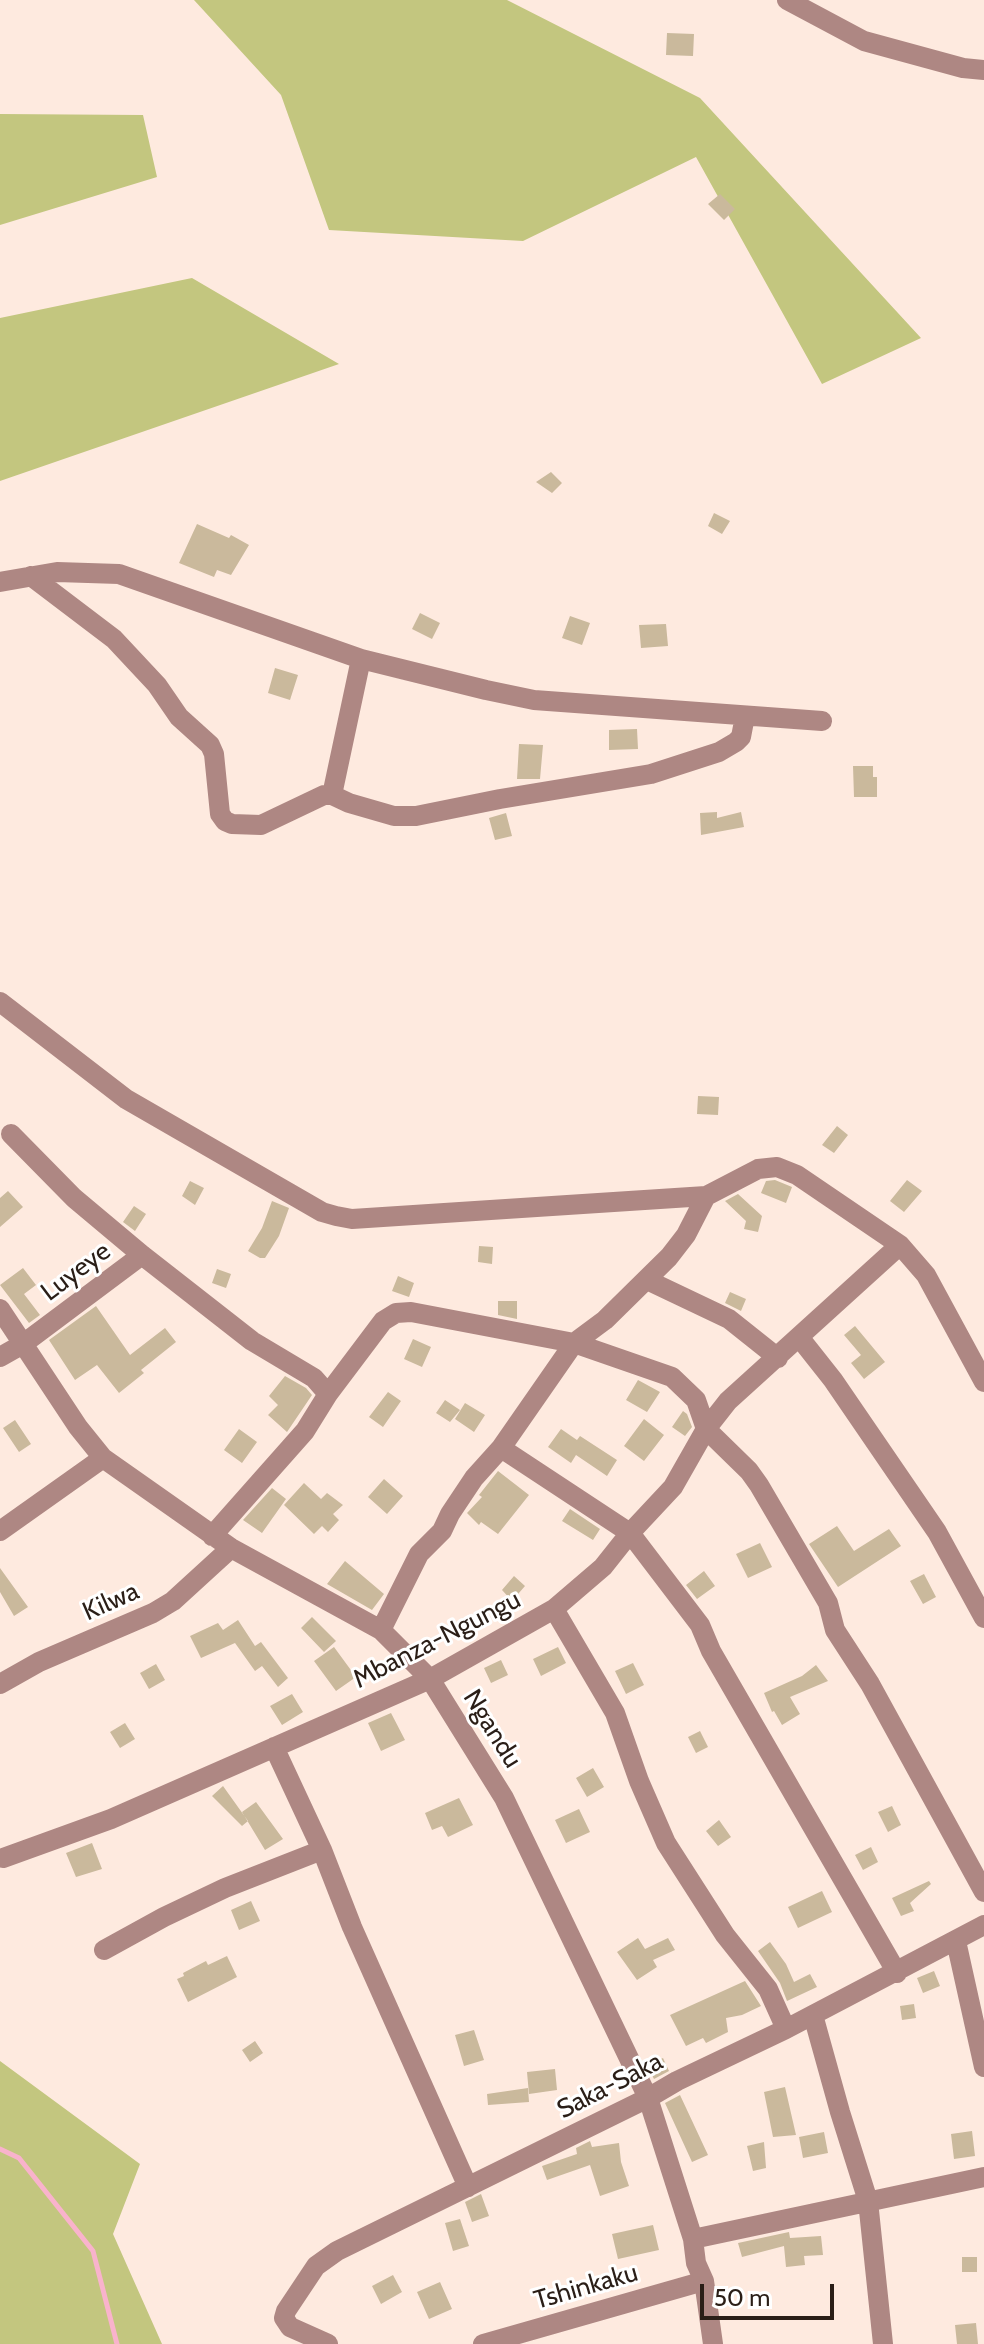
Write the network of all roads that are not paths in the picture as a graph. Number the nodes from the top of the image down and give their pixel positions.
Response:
1 (787, 0) edge
2 (984, 70) edge
3 (31, 576) junction
4 (0, 582) edge
5 (361, 659) junction
6 (745, 716) junction
7 (822, 721) dead end
8 (332, 795) junction
9 (0, 1002) edge
10 (11, 1134) dead end
11 (706, 1196) junction
12 (900, 1245) junction
13 (142, 1255) junction
14 (647, 1280) junction
15 (0, 1309) edge
16 (799, 1337) junction
17 (574, 1343) junction
18 (23, 1344) junction
19 (0, 1357) edge
20 (778, 1358) junction
21 (984, 1382) edge
22 (328, 1394) junction
23 (706, 1429) junction
24 (501, 1448) junction
25 (103, 1458) junction
26 (0, 1531) edge
27 (630, 1533) junction
28 (212, 1536) junction
29 (231, 1548) junction
30 (554, 1609) junction
31 (984, 1618) edge
32 (381, 1630) junction
33 (430, 1679) junction
34 (0, 1684) edge
35 (274, 1747) junction
36 (322, 1850) junction
37 (3, 1858) dead end
38 (984, 1892) edge
39 (984, 1925) edge
40 (956, 1941) junction
41 (104, 1950) dead end
42 (897, 1973) junction
43 (813, 2015) junction
44 (786, 2029) junction
45 (984, 2067) edge
46 (648, 2098) junction
47 (984, 2177) edge
48 (468, 2187) junction
49 (868, 2201) junction
50 (693, 2239) junction
51 (704, 2281) junction
52 (328, 2344) edge
53 (483, 2344) edge
54 (713, 2344) edge
55 (883, 2344) edge

1 - 2 street
3 - 4 street
3 - 5 street
3 - 8 street
5 - 6 street
5 - 8 street
6 - 7 street
6 - 8 street
9 - 11 street
10 - 13 street
11 - 12 street
11 - 14 street
12 - 16 street, Mbanza-Ngungu
12 - 21 street
13 - 18 street, Luyeye
13 - 22 street
14 - 17 street
14 - 20 street
15 - 18 street, Ngandu
16 - 20 street, Mbanza-Ngungu
16 - 31 street
17 - 22 street
17 - 23 street
17 - 24 street
18 - 19 street, Luyeye
18 - 25 street, Ngandu
20 - 23 street, Mbanza-Ngungu
22 - 28 street
23 - 27 street, Mbanza-Ngungu
23 - 38 street
24 - 27 street
24 - 32 street
25 - 26 street
25 - 28 street, Ngandu
27 - 30 street, Mbanza-Ngungu
27 - 42 street
28 - 29 street, Ngandu
29 - 32 street, Ngandu
29 - 34 street, Kilwa
30 - 33 street, Mbanza-Ngungu
30 - 44 street
32 - 33 street, Ngandu
33 - 35 street, Mbanza-Ngungu
33 - 46 street, Ngandu
35 - 36 street
35 - 37 street, Mbanza-Ngungu
36 - 41 street
36 - 48 street
39 - 40 street, Saka-Saka
40 - 42 street, Saka-Saka
40 - 45 street
42 - 43 street, Saka-Saka
43 - 44 street, Saka-Saka
43 - 49 street
44 - 46 street, Saka-Saka
46 - 48 street, Saka-Saka
46 - 50 street, Ngandu
47 - 49 street
48 - 52 street, Saka-Saka
49 - 50 street
49 - 55 street
50 - 51 street, Ngandu
51 - 53 street, Tshinkaku
51 - 54 street, Ngandu

